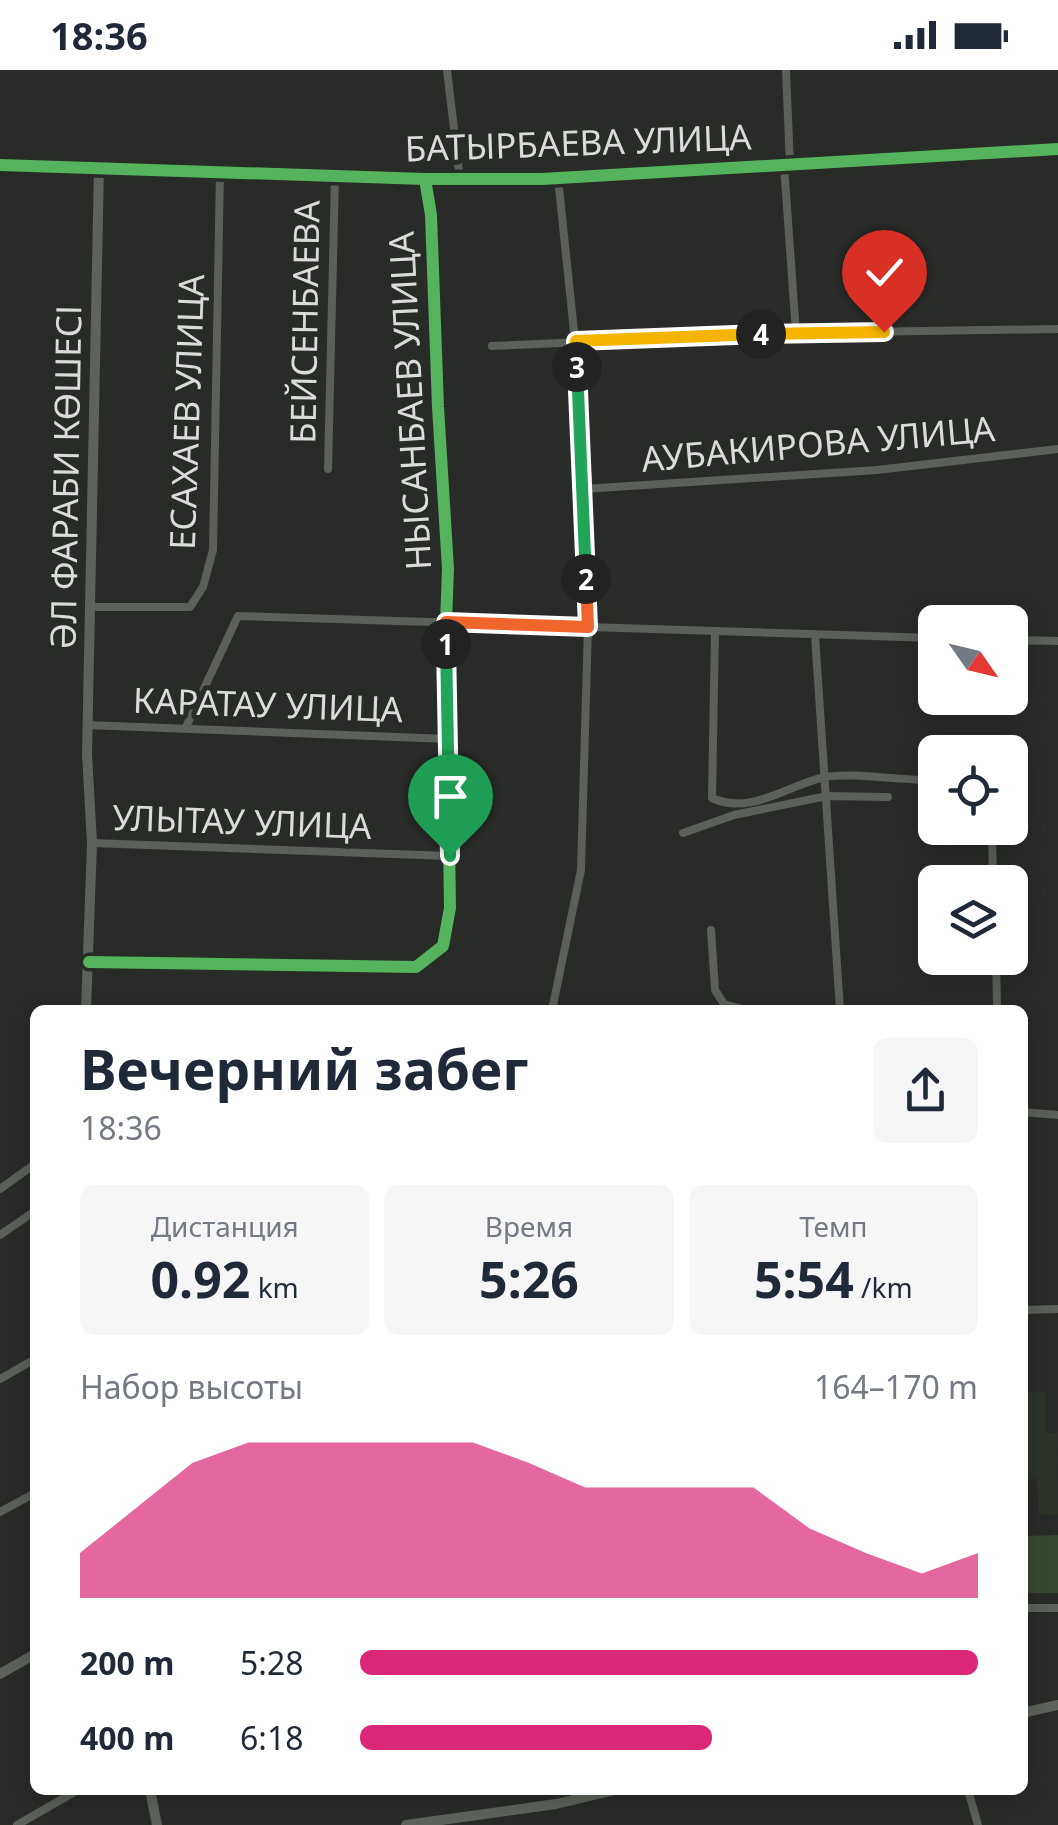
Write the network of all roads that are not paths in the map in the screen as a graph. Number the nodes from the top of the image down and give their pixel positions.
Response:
1 (447, 70) edge
2 (786, 70) edge
3 (1058, 149) edge
4 (0, 165) edge
5 (787, 165) junction
6 (99, 168) junction
7 (220, 172) junction
8 (334, 176) junction
9 (558, 178) junction
10 (425, 179) junction
11 (460, 179) junction
12 (1058, 329) edge
13 (796, 333) junction
14 (576, 341) junction
15 (492, 346) dead end
16 (1058, 449) edge
17 (328, 469) dead end
18 (583, 488) junction
19 (89, 606) junction
20 (446, 622) junction
21 (588, 627) junction
22 (715, 632) junction
23 (815, 635) junction
24 (918, 638) edge
25 (1028, 640) edge
26 (1058, 641) edge
27 (87, 726) junction
28 (186, 727) junction
29 (448, 738) junction
30 (826, 777) junction
31 (918, 780) edge
32 (827, 796) junction
33 (888, 797) dead end
34 (682, 833) dead end
35 (92, 843) junction
36 (450, 856) junction
37 (711, 930) dead end
38 (89, 962) junction
39 (996, 975) edge
40 (86, 1005) edge
41 (553, 1005) edge
42 (728, 1005) edge
43 (840, 1005) edge
44 (997, 1005) edge
45 (1028, 1112) edge
46 (1058, 1115) edge
47 (30, 1168) edge
48 (0, 1189) edge
49 (30, 1214) edge
50 (0, 1235) edge
51 (1028, 1310) edge
52 (1058, 1310) edge
53 (30, 1362) edge
54 (0, 1380) edge
55 (30, 1495) edge
56 (0, 1512) edge
57 (1028, 1608) edge
58 (1058, 1608) edge
59 (30, 1657) edge
60 (0, 1674) edge
61 (1058, 1705) edge
62 (1028, 1711) edge
63 (69, 1795) edge
64 (151, 1795) edge
65 (555, 1795) edge
66 (594, 1795) edge
67 (969, 1795) edge
68 (556, 1804) junction
69 (17, 1825) edge
70 (157, 1825) edge
71 (406, 1825) edge
72 (978, 1825) edge

1 - 11 street
2 - 5 street
3 - 5 street, БАТЫРБАЕВА УЛИЦА
4 - 6 street
5 - 9 street, БАТЫРБАЕВА УЛИЦА
5 - 13 street
6 - 7 street, БАТЫРБАЕВА УЛИЦА
6 - 19 street, ӘЛ ФАРАБИ КӨШЕСІ
7 - 8 street, БАТЫРБАЕВА УЛИЦА
7 - 19 street, ЕСАХАЕВ УЛИЦА
8 - 10 street, БАТЫРБАЕВА УЛИЦА
8 - 17 street, БЕЙСЕНБАЕВА
9 - 11 street, БАТЫРБАЕВА УЛИЦА
9 - 14 street
10 - 11 street, БАТЫРБАЕВА УЛИЦА
10 - 20 street, НЫСАНБАЕВ УЛИЦА
12 - 13 street
13 - 14 street
14 - 15 street
14 - 18 street
16 - 18 street, АУБАКИРОВА УЛИЦА
18 - 21 street
19 - 27 street, ӘЛ ФАРАБИ КӨШЕСІ
20 - 21 street
20 - 28 street
20 - 29 street, НЫСАНБАЕВ УЛИЦА
21 - 22 street
21 - 41 street
22 - 23 street
22 - 30 street
23 - 24 street
23 - 30 street
25 - 26 street
27 - 28 street, КАРАТАУ УЛИЦА
27 - 35 street, ӘЛ ФАРАБИ КӨШЕСІ
28 - 29 street, КАРАТАУ УЛИЦА
29 - 36 street, НЫСАНБАЕВ УЛИЦА
30 - 31 street
30 - 32 street
32 - 33 street
32 - 34 street
32 - 43 street
35 - 36 street, УЛЫТАУ УЛИЦА
35 - 38 street
36 - 38 street, НЫСАНБАЕВ УЛИЦА
37 - 42 street
38 - 40 street
39 - 44 street
45 - 46 street
47 - 48 street
49 - 50 street
51 - 52 street
53 - 54 street
55 - 56 street
57 - 58 street
59 - 60 street
61 - 62 street
63 - 69 street
64 - 70 street
65 - 68 street
66 - 68 street
67 - 72 street
68 - 71 street

